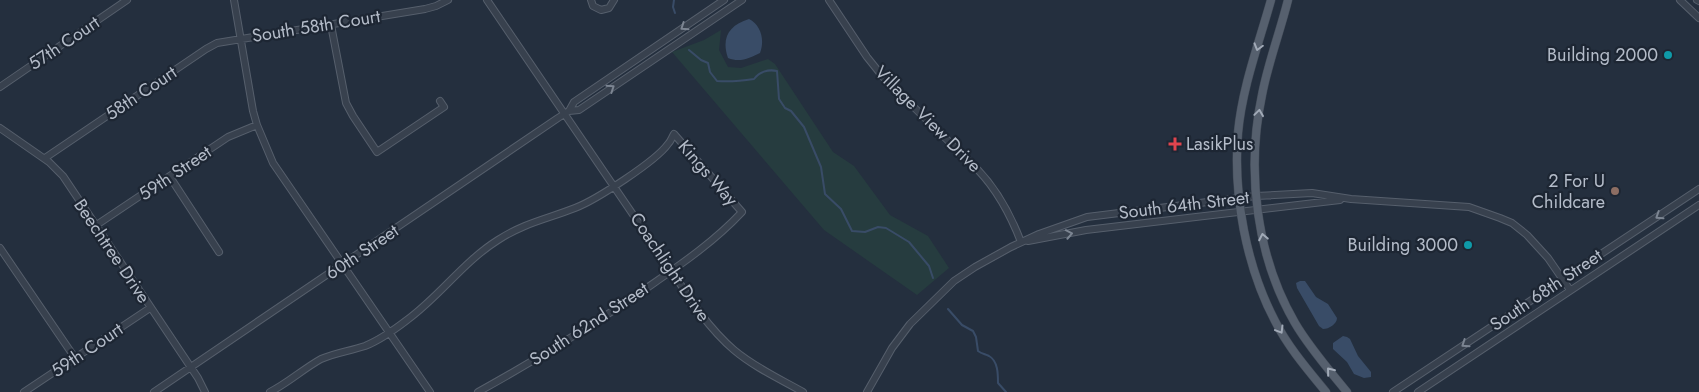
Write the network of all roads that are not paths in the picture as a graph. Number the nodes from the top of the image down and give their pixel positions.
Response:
1 (128, 0) edge
2 (234, 0) edge
3 (448, 0) edge
4 (487, 0) edge
5 (591, 0) edge
6 (614, 0) edge
7 (724, 0) edge
8 (742, 0) edge
9 (829, 0) edge
10 (1271, 0) edge
11 (1288, 0) edge
12 (1680, 0) edge
13 (1699, 18) edge
14 (331, 25) junction
15 (241, 38) junction
16 (0, 87) edge
17 (440, 101) dead end
18 (567, 113) junction
19 (257, 125) junction
20 (0, 128) edge
21 (45, 158) junction
22 (170, 177) junction
23 (614, 186) junction
24 (1699, 189) edge
25 (1256, 196) junction
26 (1351, 198) junction
27 (1240, 199) junction
28 (1699, 205) edge
29 (1258, 209) junction
30 (1242, 211) junction
31 (742, 212) joint
32 (95, 226) junction
33 (1021, 242) junction
34 (0, 248) edge
35 (219, 252) dead end
36 (343, 264) junction
37 (672, 271) junction
38 (1563, 279) junction
39 (1570, 290) junction
40 (150, 308) junction
41 (390, 332) junction
42 (75, 358) junction
43 (191, 367) junction
44 (24, 392) edge
45 (154, 392) edge
46 (205, 392) edge
47 (270, 392) edge
48 (430, 392) edge
49 (478, 392) edge
50 (804, 392) edge
51 (867, 392) edge
52 (1326, 392) edge
53 (1347, 392) edge
54 (1393, 392) edge
55 (1418, 392) edge

1 - 16 street, 57th Court
2 - 15 street
3 - 14 street, South 58th Court
4 - 18 street, Coachlight Drive
5 - 6 street
7 -> 18 street, 60th Street
18 -> 8 street, 60th Street
9 - 33 street, Village View Drive
10 -> 27 main road
25 -> 11 main road
12 - 13 street
14 - 15 street, South 58th Court
14 - 17 street
15 - 19 street
15 - 21 street, 58th Court
18 - 23 street, Coachlight Drive
18 - 36 street, 60th Street
19 - 22 street, 59th Street
19 - 36 street
20 - 21 street, Beechtree Drive
21 - 32 street, Beechtree Drive
22 - 32 street, 59th Street
22 - 35 street
23 - 31 street, Kings Way
23 - 37 street, Coachlight Drive
23 - 41 street
24 -> 38 street, South 68th Street
25 - 26 street, South 64th Street
25 - 27 street, South 64th Street
25 - 29 main road
26 - 29 street, South 64th Street
26 - 38 street, South 64th Street
27 - 30 main road
27 - 33 street, South 64th Street
28 - 39 street, South 68th Street
29 - 30 street, South 64th Street
53 -> 29 main road
33 -> 30 street, South 64th Street
30 -> 52 main road
31 - 37 street, South 62nd Street
32 - 40 street, Beechtree Drive
33 - 51 street, South 64th Street
34 - 42 street
36 - 41 street
36 - 43 street, 60th Street
37 - 49 street, South 62nd Street
37 - 50 street, Coachlight Drive
38 - 39 street, South 64th Street
38 -> 54 street, South 68th Street
39 - 55 street, South 68th Street
40 - 42 street, 59th Court
40 - 43 street, Beechtree Drive
41 - 47 street
41 - 48 street
42 - 44 street, 59th Court
43 - 45 street, 60th Street
43 - 46 street, Beechtree Drive

